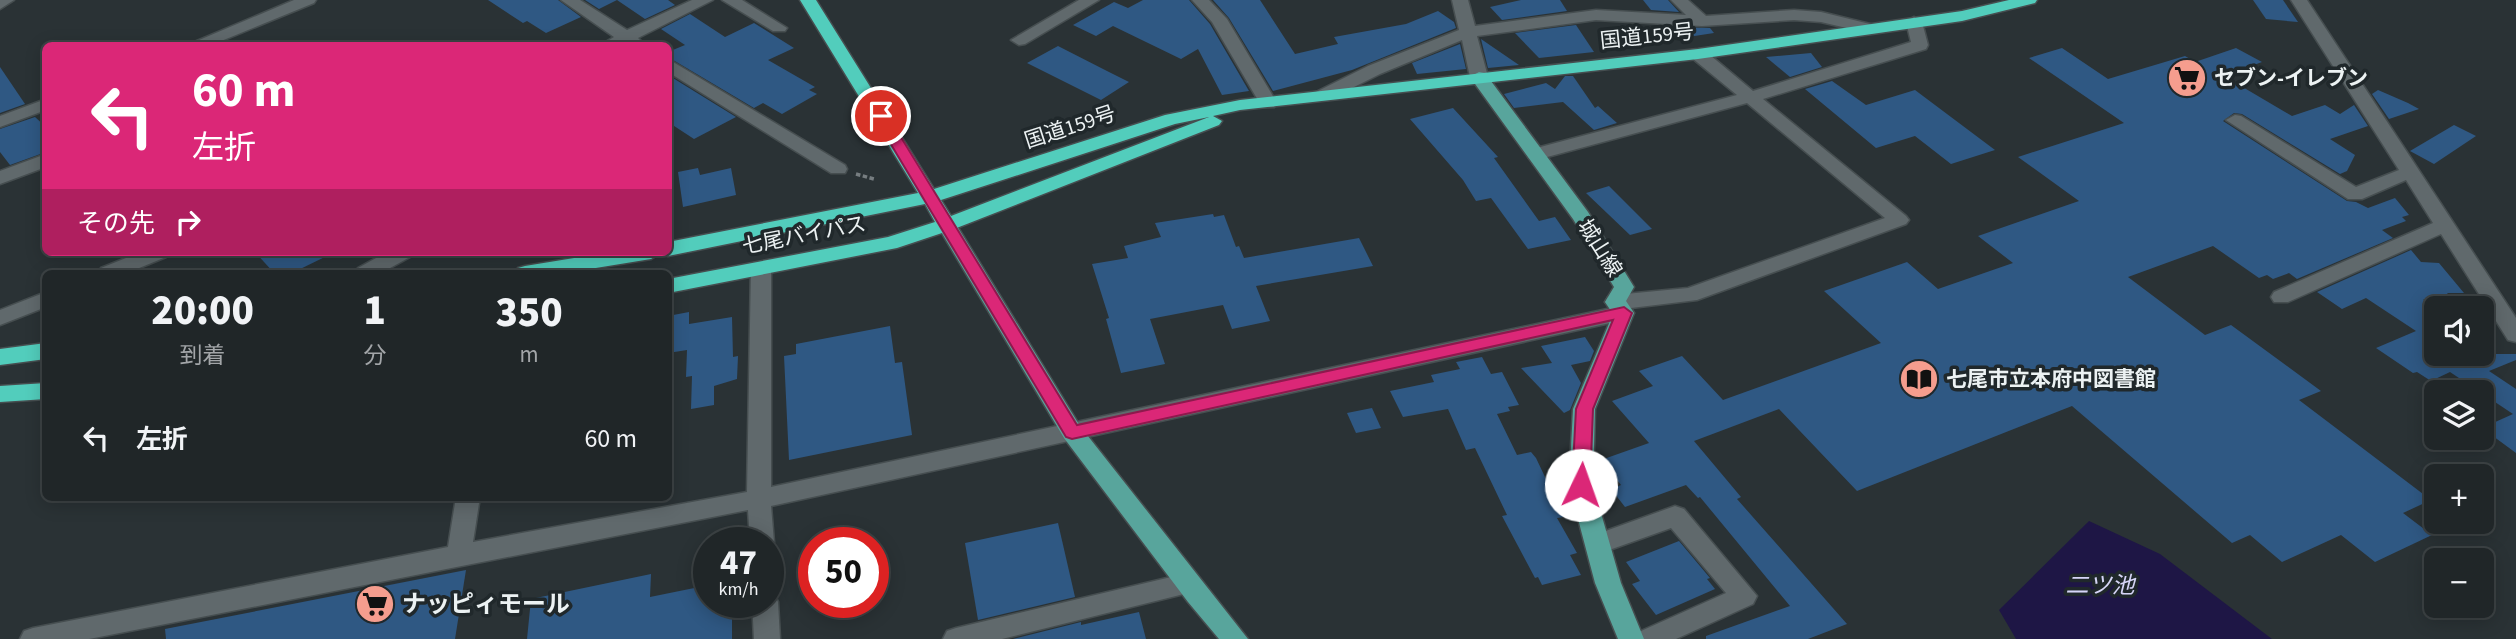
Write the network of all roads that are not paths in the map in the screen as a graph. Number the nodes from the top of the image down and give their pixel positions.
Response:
1 (6, 0) edge
2 (308, 0) edge
3 (569, 0) edge
4 (705, 0) edge
5 (730, 0) edge
6 (808, 0) edge
7 (1091, 0) edge
8 (1200, 0) edge
9 (1460, 0) edge
10 (1581, 0) edge
11 (1679, 0) edge
12 (2029, 0) edge
13 (2299, 0) edge
14 (0, 4) edge
15 (1596, 15) junction
16 (1702, 20) junction
17 (1914, 22) junction
18 (779, 28) dead end
19 (1868, 28) junction
20 (1468, 32) junction
21 (1018, 40) dead end
22 (632, 41) edge
23 (203, 42) edge
24 (1698, 54) junction
25 (672, 66) edge
26 (1479, 77) junction
27 (1322, 96) junction
28 (1750, 97) junction
29 (1268, 103) junction
30 (42, 106) edge
31 (2235, 120) dead end
32 (0, 122) edge
33 (1536, 154) junction
34 (42, 162) edge
35 (838, 169) dead end
36 (2410, 172) junction
37 (0, 178) edge
38 (930, 197) junction
39 (947, 225) junction
40 (2445, 225) junction
41 (672, 248) edge
42 (149, 256) edge
43 (396, 256) edge
44 (626, 256) edge
45 (761, 268) junction
46 (115, 270) edge
47 (370, 270) edge
48 (543, 270) edge
49 (672, 285) edge
50 (2281, 297) dead end
51 (42, 301) edge
52 (1620, 307) junction
53 (0, 318) edge
54 (2516, 335) edge
55 (42, 352) edge
56 (0, 357) edge
57 (42, 391) edge
58 (0, 394) edge
59 (1072, 432) junction
60 (759, 499) junction
61 (467, 501) edge
62 (761, 527) edge
63 (1598, 544) junction
64 (459, 555) junction
65 (1188, 583) junction
66 (766, 618) edge
67 (33, 639) edge
68 (767, 639) edge
69 (956, 639) edge
70 (1236, 639) edge
71 (1631, 639) edge
72 (1650, 639) edge

1 - 14 street
2 - 23 street
3 - 22 street
4 - 22 street
5 - 18 street
6 - 38 highway
7 - 21 street
8 - 29 street
9 - 20 street
10 - 15 street
11 - 16 street
12 - 17 highway, 国道159号
13 - 36 street
15 - 16 street
15 - 20 street
16 - 19 street
17 - 19 highway, 国道159号
17 - 28 street
19 - 24 highway, 国道159号
20 - 26 street
20 - 27 street
24 - 26 highway, 国道159号
24 - 28 street
25 - 35 street
26 - 27 highway, 国道159号
26 - 33 main road, 城山線
27 - 29 highway, 国道159号
28 - 33 street
28 - 52 street
29 - 38 highway, 国道159号
29 - 39 highway, 国道159号
30 - 32 street
31 - 36 street
33 - 52 main road, 城山線
34 - 37 street
36 - 40 street
38 - 39 highway
38 - 41 highway, 七尾バイパス
39 - 45 highway, 七尾バイパス
39 - 59 main road
40 - 50 street
40 - 54 street
42 - 46 street
43 - 47 street
44 - 48 highway
45 - 49 highway, 七尾バイパス
45 - 60 street
51 - 53 street
52 - 59 street
52 - 63 main road, 城山線
55 - 56 highway
57 - 58 highway
59 - 60 street
59 - 65 main road
60 - 62 street
60 - 64 street
61 - 64 street
63 - 71 main road, 城山線
63 - 72 street
64 - 67 street
65 - 69 street
65 - 70 main road
66 - 68 street

